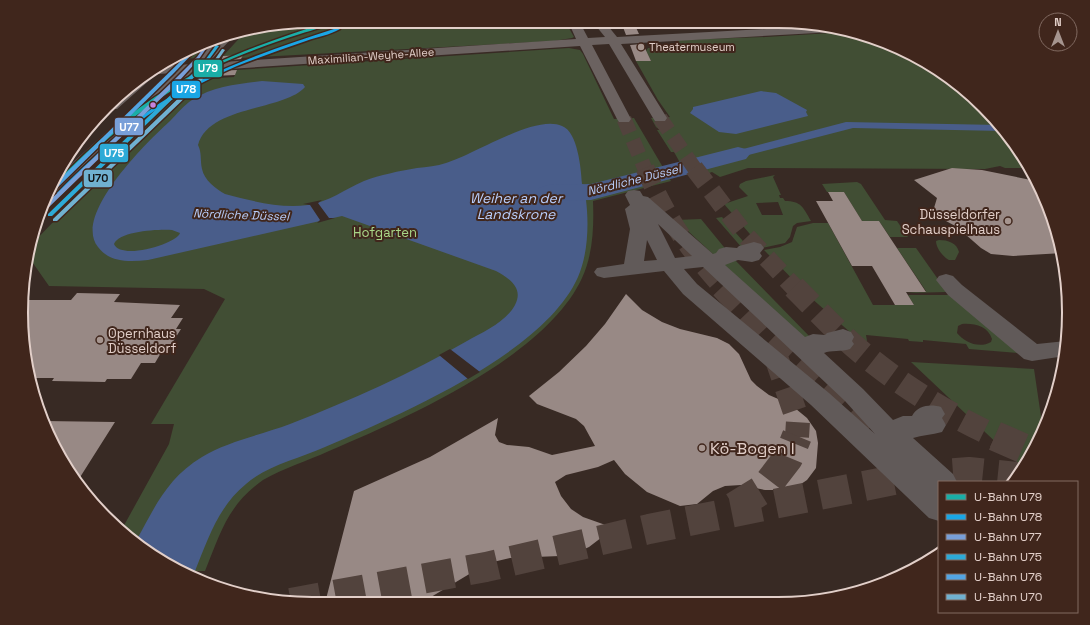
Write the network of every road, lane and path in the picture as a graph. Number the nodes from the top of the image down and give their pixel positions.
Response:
1 (577, 28) edge
2 (603, 28) edge
3 (815, 30) edge
4 (613, 40) junction
5 (584, 42) junction
6 (221, 43) edge
7 (196, 67) junction
8 (165, 69) edge
9 (141, 85) edge
10 (163, 87) junction
11 (660, 118) tunnel mouth
12 (624, 119) tunnel mouth
13 (58, 186) edge
14 (630, 196) dead end
15 (754, 248) dead end
16 (707, 260) junction
17 (669, 265) junction
18 (633, 269) junction
19 (604, 272) dead end
20 (946, 280) dead end
21 (843, 337) dead end
22 (1060, 349) edge
23 (805, 351) junction
24 (932, 414) dead end
25 (893, 436) junction
26 (942, 481) tunnel mouth
27 (938, 508) edge

1 - 5 main road
2 - 4 main road
3 - 4 main road, Maximilian-Weyhe-Allee
4 - 5 main road, Maximilian-Weyhe-Allee
4 - 11 main road
5 - 7 main road, Maximilian-Weyhe-Allee
5 - 12 main road
6 - 7 main road
7 - 8 main road, Maximilian-Weyhe-Allee
7 - 10 main road
9 - 10 main road
10 - 13 main road
14 - 18 street
15 - 16 street
16 - 17 street
16 - 17 street
16 - 23 street
17 - 18 street
17 - 27 street
18 - 19 street
20 - 22 street
21 - 23 street
23 - 25 street
24 - 25 street
25 - 26 street

